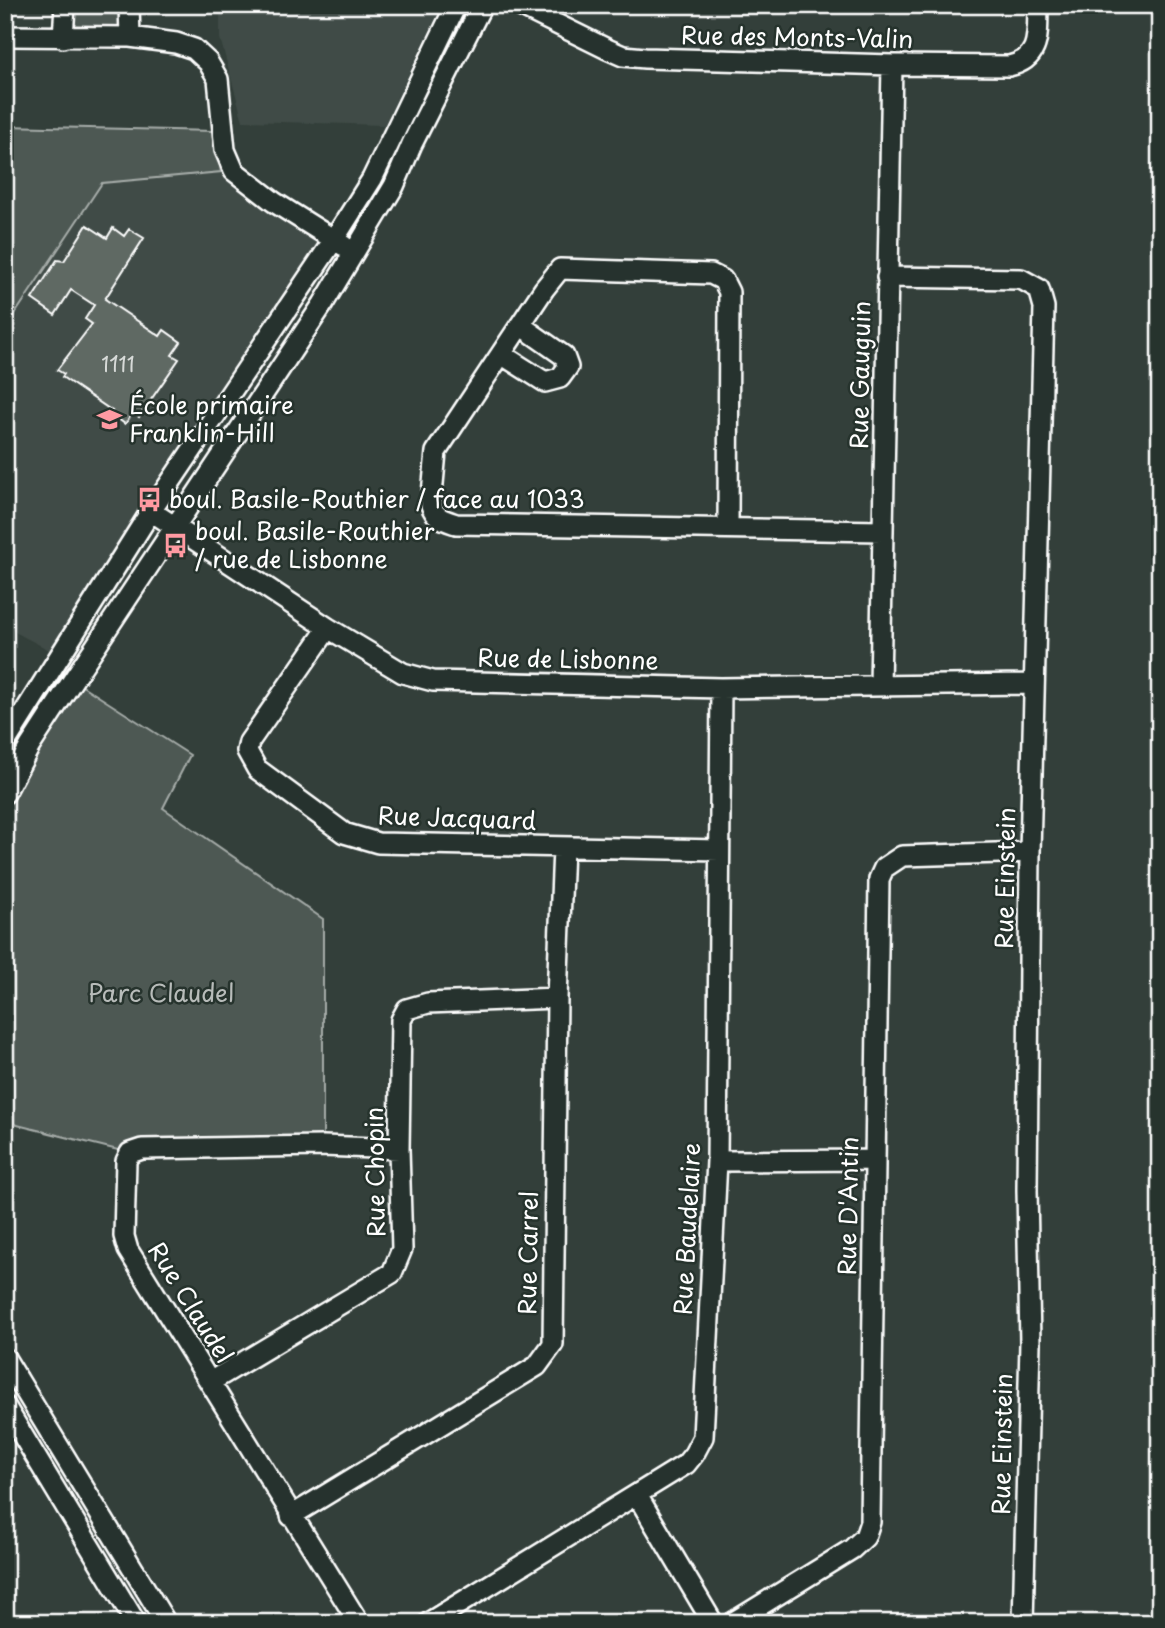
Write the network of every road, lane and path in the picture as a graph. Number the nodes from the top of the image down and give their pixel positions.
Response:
1 (65, 5) edge
2 (129, 5) edge
3 (456, 5) edge
4 (482, 5) edge
5 (518, 5) edge
6 (1038, 5) edge
7 (5, 36) edge
8 (130, 37) junction
9 (64, 38) junction
10 (892, 65) junction
11 (333, 240) junction
12 (355, 251) junction
13 (887, 277) junction
14 (520, 325) junction
15 (266, 337) junction
16 (293, 352) junction
17 (501, 354) junction
18 (151, 511) junction
19 (175, 526) junction
20 (728, 528) junction
21 (883, 531) junction
22 (328, 628) junction
23 (1034, 684) junction
24 (880, 686) junction
25 (722, 688) junction
26 (7, 735) edge
27 (30, 746) junction
28 (5, 793) edge
29 (563, 848) junction
30 (719, 850) junction
31 (1030, 852) junction
32 (557, 998) junction
33 (399, 1149) junction
34 (874, 1160) junction
35 (717, 1161) junction
36 (5, 1358) edge
37 (210, 1382) junction
38 (5, 1406) edge
39 (637, 1495) junction
40 (291, 1516) junction
41 (136, 1623) edge
42 (166, 1623) edge
43 (359, 1623) edge
44 (428, 1623) edge
45 (713, 1623) edge
46 (732, 1623) edge
47 (1023, 1623) edge

1 - 9 street
2 - 8 street
3 - 11 street
4 - 12 street
5 - 10 street, Rue des Monts-Valin
6 - 10 street, Rue des Monts-Valin
7 - 9 street
8 - 9 street
8 - 11 street
10 - 13 street, Rue Gauguin
11 - 12 street
11 - 15 street
12 - 16 street
13 - 21 street, Rue Gauguin
13 - 23 street, Rue Einstein
14 - 17 street
14 - 17 street
14 - 20 street
15 - 16 street
15 - 18 street
16 - 19 street
17 - 20 street
18 - 19 street, Rue de Lisbonne
18 - 26 street
19 - 22 street, Rue de Lisbonne
19 - 27 street
20 - 21 street
21 - 24 street, Rue Gauguin
22 - 25 street, Rue de Lisbonne
22 - 29 street, Rue Jacquard
23 - 24 street, Rue de Lisbonne
23 - 31 street, Rue Einstein
24 - 25 street, Rue de Lisbonne
25 - 30 street, Rue Baudelaire
26 - 27 street
27 - 28 street
29 - 30 street, Rue Jacquard
29 - 32 street, Rue Carrel
30 - 35 street, Rue Baudelaire
31 - 34 street, Rue D'Antin
31 - 47 street, Rue Einstein
32 - 33 street, Rue Chopin
32 - 40 street, Rue Carrel
33 - 37 street, Rue Chopin
33 - 37 street, Rue Claudel
34 - 35 street
34 - 46 street, Rue D'Antin
35 - 39 street, Rue Baudelaire
36 - 42 street
37 - 40 street, Rue Claudel
38 - 41 street
39 - 44 street, Rue Baudelaire
39 - 45 street
40 - 43 street, Rue Claudel

